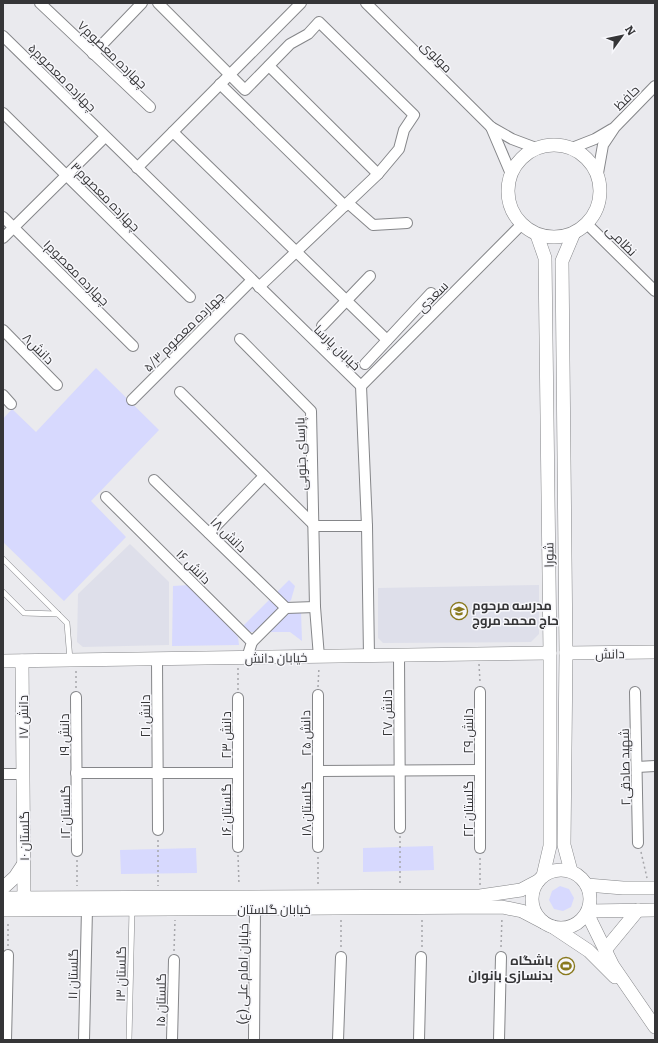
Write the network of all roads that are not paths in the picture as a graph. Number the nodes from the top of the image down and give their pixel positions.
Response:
1 (40, 3) edge
2 (142, 3) edge
3 (158, 3) edge
4 (301, 3) edge
5 (366, 3) edge
6 (3, 36) edge
7 (93, 54) junction
8 (269, 66) junction
9 (229, 75) junction
10 (220, 84) junction
11 (655, 86) edge
12 (150, 107) dead end
13 (3, 113) edge
14 (491, 127) junction
15 (615, 127) junction
16 (173, 132) junction
17 (105, 137) junction
18 (536, 148) junction
19 (572, 148) junction
20 (137, 168) junction
21 (598, 173) junction
22 (378, 174) junction
23 (511, 174) junction
24 (66, 176) junction
25 (346, 204) junction
26 (3, 217) edge
27 (407, 223) dead end
28 (522, 225) junction
29 (588, 225) junction
30 (14, 227) junction
31 (537, 235) junction
32 (573, 235) junction
33 (3, 238) edge
34 (296, 252) junction
35 (545, 258) junction
36 (562, 260) junction
37 (370, 276) dead end
38 (256, 284) junction
39 (655, 291) edge
40 (431, 293) dead end
41 (190, 297) dead end
42 (347, 301) junction
43 (322, 326) dead end
44 (3, 330) edge
45 (240, 339) dead end
46 (387, 340) junction
47 (133, 346) dead end
48 (365, 364) dead end
49 (58, 385) dead end
50 (361, 386) junction
51 (180, 392) dead end
52 (3, 395) edge
53 (132, 400) dead end
54 (11, 404) dead end
55 (264, 476) junction
56 (154, 480) dead end
57 (106, 497) dead end
58 (315, 526) junction
59 (367, 526) junction
60 (209, 533) junction
61 (3, 559) edge
62 (3, 592) edge
63 (315, 607) junction
64 (286, 608) junction
65 (58, 614) junction
66 (252, 642) junction
67 (655, 652) edge
68 (550, 653) junction
69 (566, 653) junction
70 (369, 656) junction
71 (399, 656) junction
72 (319, 657) junction
73 (242, 658) junction
74 (157, 659) junction
75 (73, 660) junction
76 (3, 661) edge
77 (22, 661) junction
78 (480, 692) road end
79 (635, 692) dead end
80 (318, 695) road end
81 (76, 697) road end
82 (238, 698) road end
83 (637, 766) junction
84 (655, 766) edge
85 (399, 770) junction
86 (480, 770) junction
87 (319, 771) junction
88 (76, 773) junction
89 (158, 773) junction
90 (238, 773) junction
91 (3, 774) edge
92 (23, 774) junction
93 (400, 828) road end
94 (158, 830) road end
95 (638, 842) road end
96 (238, 847) road end
97 (318, 847) road end
98 (480, 848) road end
99 (77, 851) road end
100 (24, 865) junction
101 (571, 871) junction
102 (540, 878) junction
103 (587, 885) junction
104 (3, 888) edge
105 (623, 888) junction
106 (652, 888) edge
107 (24, 899) junction
108 (5, 906) edge
109 (255, 908) junction
110 (87, 909) junction
111 (132, 909) junction
112 (623, 910) junction
113 (638, 910) junction
114 (655, 910) edge
115 (587, 912) junction
116 (548, 925) junction
117 (605, 950) junction
118 (8, 955) road end
119 (341, 957) road end
120 (421, 957) road end
121 (501, 957) road end
122 (174, 960) road end
123 (634, 997) junction
124 (655, 1027) edge
125 (6, 1040) edge
126 (84, 1040) edge
127 (129, 1040) edge
128 (172, 1040) edge
129 (254, 1040) edge
130 (338, 1040) edge
131 (419, 1040) edge
132 (499, 1040) edge

1 - 7 street, چهارده معصوم۷
2 - 7 street
3 - 9 street
4 - 9 street
5 - 14 street, مولوی
6 - 17 street, چهارده معصوم۵
7 - 12 street, چهارده معصوم۷
8 - 9 street
8 - 22 street
8 - 22 street, چهارده معصوم ۵/۳
9 - 10 street
10 - 16 street
10 - 25 street
11 - 15 street, حافظ
13 - 24 street, چهارده معصوم۳
14 - 18 street
14 - 23 street
15 - 19 street
15 - 21 street
16 - 20 street
16 - 34 street
17 - 20 street, خیابان پارسا
17 - 24 street
18 - 19 street
18 - 23 street
19 - 21 street
20 - 38 street, خیابان پارسا
21 - 29 street
22 - 25 street, چهارده معصوم ۵/۳
23 - 28 street
24 - 30 street
24 - 41 street, چهارده معصوم۳
25 - 27 street
25 - 34 street, چهارده معصوم ۵/۳
26 - 30 street, چهارده معصوم۱
28 - 31 street
28 - 50 street, سعدی
29 - 32 street
29 - 39 street, نظامی
30 - 33 street
30 - 47 street, چهارده معصوم۱
31 - 32 street
31 - 35 street, شورا
32 - 36 street, شورا
34 - 38 street, چهارده معصوم ۵/۳
34 - 42 street
35 - 36 street
35 - 68 street, شورا
36 - 69 street, شورا
37 - 42 street
38 - 50 street, خیابان پارسا
38 - 53 street, چهارده معصوم ۵/۳
40 - 46 street
42 - 43 street
42 - 46 street
44 - 49 street, دانش۸
45 - 58 street, پارسای جنوبی
46 - 48 street
50 - 59 street, خیابان پارسا
51 - 55 street
52 - 54 street
55 - 58 street
55 - 60 street
56 - 60 street, دانش ۱۸
57 - 66 street, دانش ۱۶
58 - 59 street
58 - 63 street, پارسای جنوبی
59 - 70 street, خیابان پارسا
60 - 64 street, دانش ۱۸
61 - 65 lane
62 - 65 lane
63 - 64 street
63 - 72 street, پارسای جنوبی
64 - 66 street
65 - 75 lane
66 - 73 street
67 - 69 street, دانش
68 - 71 street, خیابان دانش
68 - 102 street, شورا
69 - 101 street, شورا
70 - 71 street, خیابان دانش
70 - 72 street, خیابان دانش
71 - 85 street, دانش ۲۷
72 - 73 street, خیابان دانش
73 - 74 street, خیابان دانش
74 - 75 street, خیابان دانش
74 - 89 street, دانش ۲۱
75 - 77 street, خیابان دانش
76 - 77 street, خیابان دانش
77 - 92 street, دانش ۱۷
78 - 86 street, دانش ۲۹
79 - 83 street, شهید صادقی۲
80 - 87 street, دانش ۲۵
81 - 88 street, دانش ۱۹
82 - 90 street, دانش ۲۳
83 - 84 street
83 - 95 street, شهید صادقی۲
85 - 86 street
85 - 87 street
85 - 93 street, دانش ۲۷
86 - 98 street, گلستان ۲۲
87 - 97 street, گلستان ۱۸
88 - 89 street
88 - 99 street, گلستان ۱۲
89 - 90 street
89 - 94 street, دانش ۲۱
90 - 96 street, گلستان ۱۶
91 - 92 street
92 - 100 street, گلستان ۱۰
100 - 104 street
100 - 107 street, گلستان ۱۰
101 - 102 street
101 - 103 street
102 - 107 street, خیابان گلستان
102 - 116 street
103 - 105 street
103 - 115 street
105 - 106 street
105 - 112 street
107 - 108 street, خیابان گلستان
108 - 110 street, خیابان گلستان
109 - 111 street, خیابان گلستان
109 - 116 street, خیابان گلستان
109 - 129 street, خیابان امام علی (ع)
110 - 111 street, خیابان گلستان
110 - 126 street, گلستان ۱۱
111 - 127 lane, گلستان ۱۳
112 - 113 street
112 - 115 street
113 - 114 street
113 - 117 street
115 - 116 street
115 - 117 street
116 - 123 street, خیابان گلستان
117 - 123 street
118 - 125 street
119 - 130 street
120 - 131 street
121 - 132 street
122 - 128 street, گلستان ۱۵
123 - 124 street

